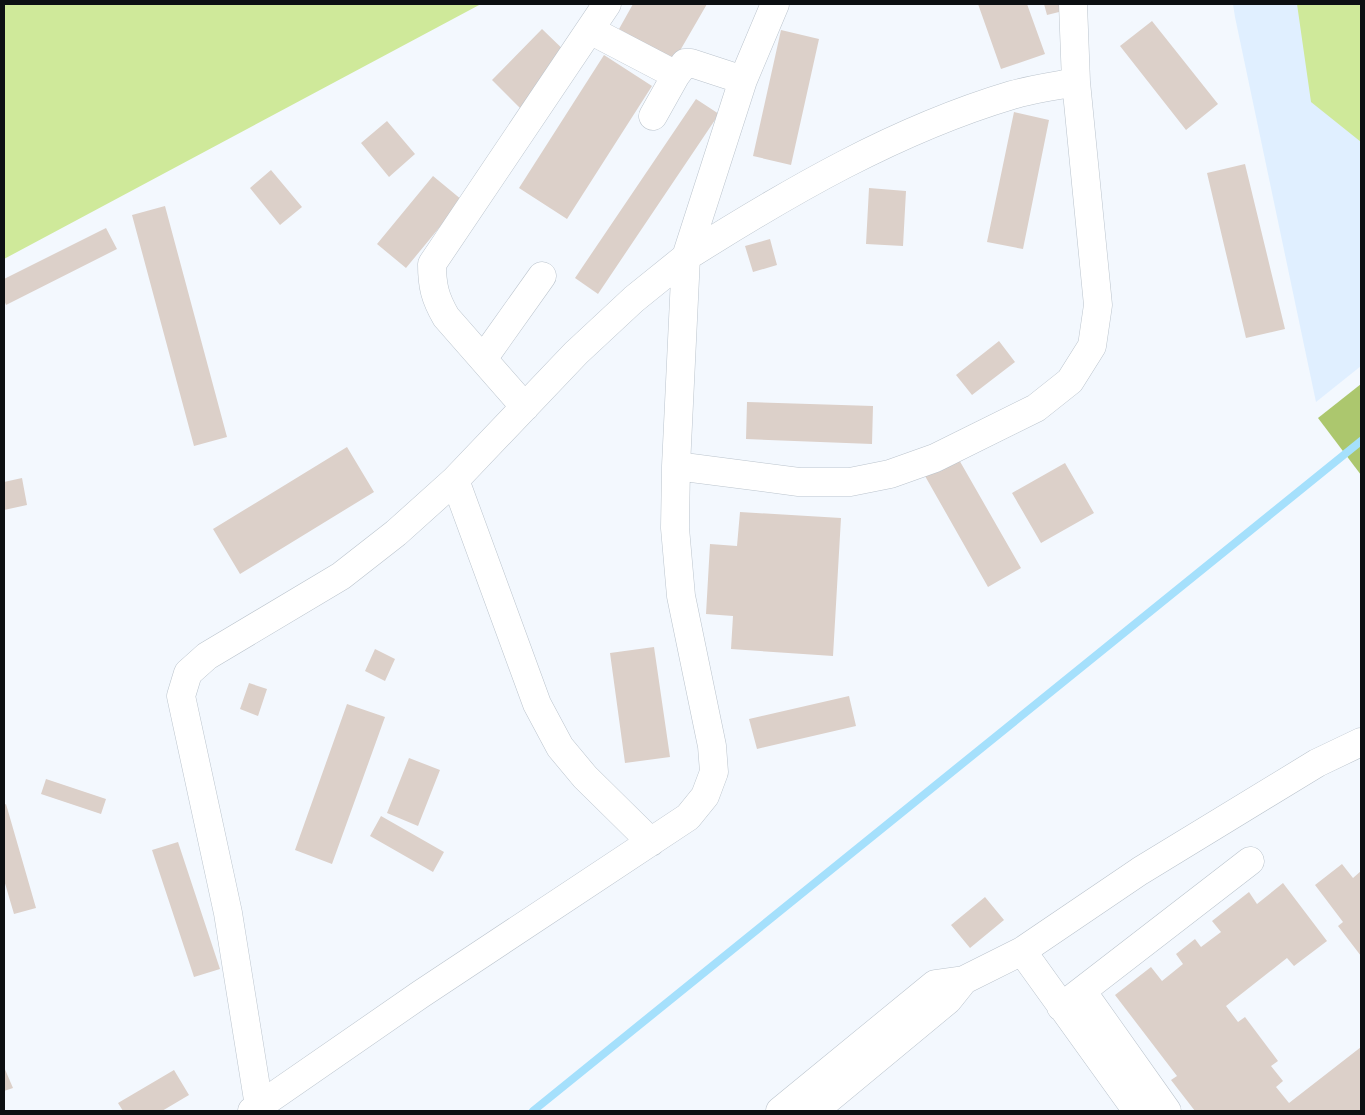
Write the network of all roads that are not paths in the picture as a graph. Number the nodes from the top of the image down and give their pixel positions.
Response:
1 (607, 4) edge
2 (775, 4) edge
3 (1073, 4) edge
4 (590, 30) junction
5 (676, 75) junction
6 (743, 80) junction
7 (1076, 82) junction
8 (653, 116) dead end
9 (686, 257) junction
10 (542, 276) dead end
11 (483, 359) junction
12 (525, 407) junction
13 (676, 466) junction
14 (455, 480) junction
15 (1361, 742) edge
16 (651, 842) junction
17 (1250, 861) dead end
18 (1022, 951) junction
19 (964, 980) junction
20 (1071, 999) junction
21 (255, 1109) edge
22 (780, 1111) edge
23 (814, 1111) edge
24 (1136, 1111) edge
25 (1167, 1111) edge

1 - 4 street
2 - 6 street
3 - 7 street
4 - 5 street
4 - 11 street
5 - 6 street
5 - 8 street
6 - 9 street
7 - 9 street
7 - 13 street
9 - 12 street
9 - 13 street
10 - 11 street
11 - 12 street
12 - 14 street
13 - 16 street
14 - 16 street
14 - 21 street
15 - 18 street
16 - 21 street
17 - 20 street
18 - 19 street
18 - 20 street
19 - 22 street
19 - 23 street
20 - 24 street
20 - 25 street

